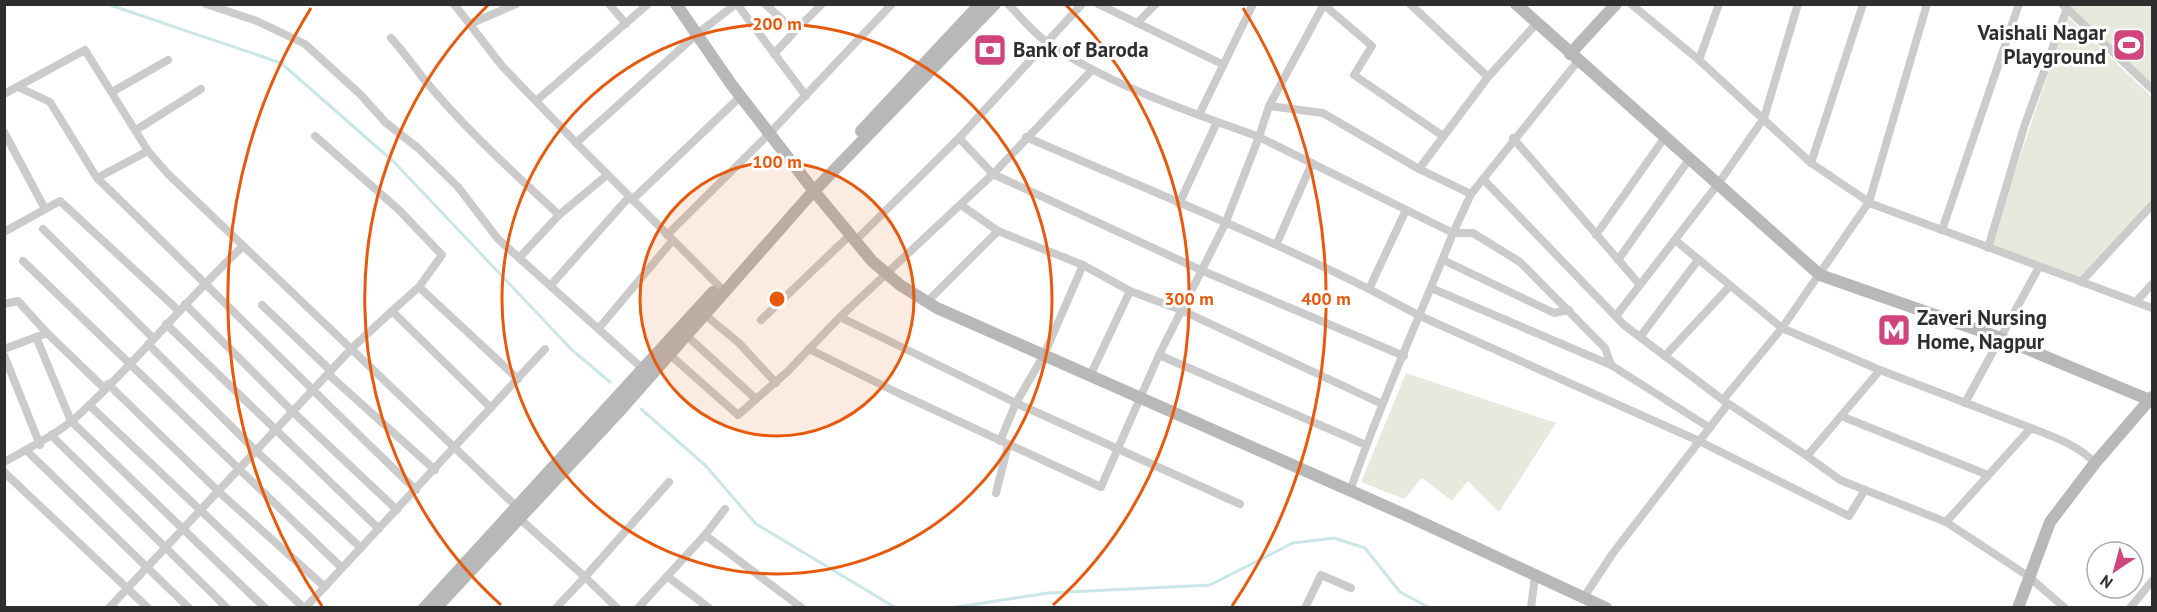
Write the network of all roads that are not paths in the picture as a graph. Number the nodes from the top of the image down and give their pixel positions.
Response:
1 (206, 4) edge
2 (454, 4) edge
3 (516, 4) edge
4 (609, 4) edge
5 (648, 4) edge
6 (676, 4) edge
7 (737, 4) edge
8 (765, 4) edge
9 (822, 4) edge
10 (892, 4) edge
11 (980, 4) edge
12 (995, 4) edge
13 (1008, 4) edge
14 (1082, 4) edge
15 (1098, 4) edge
16 (1156, 4) edge
17 (1253, 4) edge
18 (1410, 4) edge
19 (1515, 4) edge
20 (1616, 4) edge
21 (1631, 4) edge
22 (1719, 4) edge
23 (1798, 4) edge
24 (1863, 4) edge
25 (1927, 4) edge
26 (2019, 4) edge
27 (1323, 5) edge
28 (2065, 6) edge
29 (1137, 23) junction
30 (1537, 23) junction
31 (470, 24) junction
32 (626, 24) junction
33 (795, 31) junction
34 (697, 34) junction
35 (391, 38) dead end
36 (1046, 42) junction
37 (774, 54) junction
38 (1574, 57) junction
39 (168, 60) dead end
40 (1699, 60) junction
41 (1222, 64) junction
42 (1092, 70) junction
43 (1488, 77) junction
44 (18, 87) junction
45 (201, 89) dead end
46 (2152, 89) edge
47 (112, 93) junction
48 (4, 94) edge
49 (741, 96) junction
50 (806, 96) junction
51 (536, 101) junction
52 (1269, 106) junction
53 (1198, 115) junction
54 (1764, 118) junction
55 (1217, 122) junction
56 (136, 130) junction
57 (4, 132) edge
58 (770, 133) junction
59 (315, 136) dead end
60 (1443, 136) junction
61 (1026, 137) junction
62 (1259, 137) junction
63 (1665, 137) junction
64 (959, 138) junction
65 (1513, 138) junction
66 (576, 143) junction
67 (148, 151) junction
68 (1690, 158) junction
69 (1312, 163) junction
70 (1811, 163) junction
71 (1419, 169) junction
72 (993, 174) junction
73 (607, 175) junction
74 (97, 178) junction
75 (1483, 179) junction
76 (1718, 184) junction
77 (812, 188) junction
78 (1471, 194) junction
79 (631, 198) junction
80 (1869, 202) junction
81 (1179, 204) junction
82 (961, 205) junction
83 (2152, 205) edge
84 (45, 209) junction
85 (1406, 210) junction
86 (559, 215) junction
87 (1225, 224) junction
88 (43, 229) dead end
89 (1942, 230) junction
90 (998, 231) junction
91 (4, 232) edge
92 (1453, 234) junction
93 (1596, 235) junction
94 (670, 237) junction
95 (853, 238) junction
96 (1676, 240) junction
97 (1277, 243) junction
98 (243, 246) junction
99 (1988, 248) junction
100 (519, 258) junction
101 (1443, 260) junction
102 (1618, 260) junction
103 (1698, 260) junction
104 (23, 261) dead end
105 (1083, 265) junction
106 (2039, 267) junction
107 (1203, 271) junction
108 (888, 275) junction
109 (1820, 275) junction
110 (205, 282) junction
111 (2081, 282) junction
112 (2152, 284) edge
113 (551, 285) junction
114 (1640, 285) junction
115 (419, 287) junction
116 (1729, 287) junction
117 (722, 288) junction
118 (1431, 288) junction
119 (1369, 289) junction
120 (1130, 291) junction
121 (927, 302) junction
122 (2136, 302) junction
123 (4, 304) edge
124 (262, 304) dead end
125 (182, 307) junction
126 (2152, 308) edge
127 (1181, 310) junction
128 (1569, 310) junction
129 (392, 311) junction
130 (704, 314) junction
131 (840, 316) junction
132 (1420, 316) junction
133 (1616, 316) junction
134 (761, 320) dead end
135 (166, 324) junction
136 (599, 327) junction
137 (1782, 328) junction
138 (47, 333) junction
139 (686, 334) junction
140 (36, 337) junction
141 (1640, 337) junction
142 (2001, 338) junction
143 (151, 342) junction
144 (4, 349) edge
145 (351, 349) junction
146 (545, 349) dead end
147 (810, 349) junction
148 (669, 354) junction
149 (4, 355) edge
150 (1044, 355) junction
151 (1159, 355) junction
152 (1404, 356) junction
153 (1665, 356) junction
154 (130, 363) junction
155 (1611, 365) junction
156 (643, 369) junction
157 (1880, 370) junction
158 (330, 372) junction
159 (1090, 376) junction
160 (518, 378) junction
161 (776, 382) junction
162 (106, 387) junction
163 (312, 391) junction
164 (624, 398) junction
165 (1142, 398) junction
166 (756, 399) junction
167 (2152, 399) edge
168 (1725, 402) junction
169 (1016, 403) junction
170 (1965, 403) junction
171 (1382, 404) junction
172 (89, 405) junction
173 (491, 408) junction
174 (293, 412) junction
175 (1841, 416) junction
176 (71, 421) junction
177 (1710, 428) junction
178 (2031, 428) junction
179 (275, 431) junction
180 (51, 435) junction
181 (1699, 441) junction
182 (1004, 443) junction
183 (40, 445) junction
184 (1366, 445) junction
185 (1118, 447) junction
186 (455, 448) junction
187 (26, 450) junction
188 (256, 451) junction
189 (1807, 456) junction
190 (5, 460) edge
191 (2095, 463) junction
192 (239, 470) junction
193 (435, 470) junction
194 (4, 472) edge
195 (1988, 475) junction
196 (669, 482) dead end
197 (416, 490) junction
198 (1865, 490) junction
199 (1350, 491) junction
200 (219, 492) junction
201 (996, 493) dead end
202 (1240, 504) dead end
203 (725, 508) dead end
204 (397, 510) junction
205 (201, 512) junction
206 (521, 514) junction
207 (1946, 522) junction
208 (379, 529) junction
209 (183, 531) junction
210 (705, 535) junction
211 (361, 548) junction
212 (165, 549) junction
213 (342, 568) junction
214 (147, 569) junction
215 (667, 576) junction
216 (1535, 576) junction
217 (2028, 576) junction
218 (585, 577) junction
219 (2152, 580) edge
220 (324, 587) junction
221 (128, 588) junction
222 (1351, 588) dead end
223 (1584, 597) junction
224 (109, 608) edge
225 (148, 608) edge
226 (189, 608) edge
227 (227, 608) edge
228 (265, 608) edge
229 (304, 608) edge
230 (424, 608) edge
231 (436, 608) edge
232 (556, 608) edge
233 (617, 608) edge
234 (638, 608) edge
235 (709, 608) edge
236 (802, 608) edge
237 (1305, 608) edge
238 (1531, 608) edge
239 (1606, 608) edge
240 (2018, 608) edge
241 (2065, 608) edge
242 (2130, 608) edge

1 - 100 street
2 - 31 street
3 - 31 street
4 - 32 street
5 - 32 street
6 - 34 street
7 - 34 street
7 - 37 street
8 - 33 street
9 - 33 street
10 - 50 street
11 - 77 street
12 - 77 street
13 - 36 street
14 - 36 street
15 - 29 street
16 - 29 street
17 - 41 street
18 - 43 street
19 - 30 street
20 - 38 street
21 - 40 street
22 - 40 street
23 - 54 street
24 - 70 street
25 - 80 street
26 - 89 street
27 - 52 street
27 - 60 street
28 - 46 street
28 - 99 street
29 - 41 street
30 - 38 street
30 - 43 street
31 - 51 street
32 - 51 street
33 - 37 street
34 - 49 street
34 - 66 street
35 - 86 street
36 - 42 street
36 - 64 street
37 - 50 street
38 - 63 street
38 - 65 street
39 - 47 street
40 - 54 street
41 - 53 street
42 - 53 street
42 - 61 street
43 - 60 street
44 - 47 street
44 - 48 street
44 - 74 street
45 - 56 street
47 - 56 street
49 - 58 street
49 - 79 street
50 - 58 street
51 - 66 street
52 - 62 street
52 - 71 street
53 - 55 street
54 - 70 street
54 - 76 street
55 - 62 street
55 - 81 street
56 - 67 street
57 - 84 street
58 - 77 street
58 - 94 street
59 - 115 street
60 - 71 street
61 - 72 street
61 - 81 street
62 - 69 street
62 - 87 street
63 - 68 street
63 - 93 street
64 - 72 street
64 - 95 street
65 - 75 street
65 - 93 street
66 - 73 street
67 - 74 street
67 - 98 street
68 - 76 street
68 - 102 street
69 - 85 street
69 - 97 street
70 - 80 street
71 - 78 street
72 - 82 street
72 - 107 street
73 - 79 street
73 - 86 street
74 - 110 street
75 - 78 street
75 - 133 street
76 - 96 street
76 - 109 street
77 - 95 street
77 - 117 street
78 - 92 street
79 - 94 street
79 - 113 street
80 - 89 street
80 - 109 street
81 - 87 street
82 - 90 street
82 - 108 street
83 - 111 street
84 - 91 street
84 - 125 street
85 - 92 street
85 - 119 street
86 - 100 street
87 - 97 street
87 - 107 street
88 - 143 street
89 - 99 street
90 - 105 street
90 - 121 street
92 - 101 street
92 - 128 street
93 - 102 street
94 - 117 street
94 - 136 street
95 - 108 street
95 - 134 street
96 - 103 street
96 - 114 street
97 - 119 street
98 - 110 street
98 - 145 street
99 - 106 street
100 - 113 street
101 - 118 street
101 - 128 street
102 - 114 street
103 - 116 street
103 - 141 street
104 - 154 street
105 - 120 street
105 - 150 street
106 - 111 street
106 - 142 street
107 - 127 street
107 - 152 street
108 - 121 street
108 - 131 street
109 - 137 street
109 - 142 street
110 - 125 street
110 - 163 street
111 - 122 street
112 - 122 street
113 - 136 street
114 - 133 street
115 - 129 street
115 - 160 street
116 - 137 street
116 - 153 street
117 - 130 street
117 - 156 street
118 - 132 street
118 - 155 street
119 - 132 street
120 - 127 street
120 - 159 street
121 - 150 street
122 - 126 street
123 - 138 street
124 - 158 street
125 - 135 street
125 - 174 street
127 - 151 street
127 - 171 street
128 - 155 street
129 - 145 street
129 - 173 street
130 - 139 street
130 - 161 street
131 - 147 street
131 - 169 street
132 - 152 street
132 - 181 street
133 - 141 street
135 - 143 street
135 - 179 street
136 - 156 street
137 - 157 street
137 - 168 street
138 - 140 street
138 - 162 street
139 - 148 street
139 - 166 street
140 - 144 street
140 - 176 street
141 - 153 street
142 - 167 street
142 - 170 street
143 - 154 street
143 - 188 street
145 - 158 street
145 - 186 street
146 - 160 street
147 - 161 street
147 - 182 street
148 - 164 street
148 - 166 street
149 - 183 street
150 - 159 street
150 - 169 street
151 - 165 street
151 - 184 street
152 - 171 street
153 - 168 street
154 - 162 street
154 - 192 street
155 - 177 street
156 - 164 street
157 - 170 street
157 - 175 street
158 - 163 street
158 - 193 street
159 - 165 street
160 - 173 street
161 - 166 street
162 - 172 street
162 - 200 street
163 - 174 street
163 - 197 street
164 - 206 street
165 - 185 street
165 - 199 street
167 - 191 street
168 - 177 street
168 - 189 street
169 - 182 street
169 - 185 street
170 - 178 street
171 - 184 street
172 - 176 street
172 - 205 street
173 - 186 street
174 - 179 street
174 - 204 street
175 - 189 street
175 - 195 street
176 - 180 street
176 - 209 street
177 - 181 street
178 - 191 street
178 - 195 street
179 - 188 street
179 - 208 street
180 - 183 street
180 - 212 street
181 - 198 street
181 - 223 street
182 - 185 street
182 - 201 street
183 - 187 street
184 - 199 street
185 - 202 street
186 - 193 street
186 - 206 street
187 - 190 street
187 - 214 street
188 - 192 street
188 - 211 street
189 - 198 street
191 - 217 street
192 - 200 street
192 - 213 street
193 - 197 street
194 - 221 street
195 - 207 street
196 - 218 street
197 - 204 street
198 - 207 street
199 - 216 street
200 - 205 street
200 - 220 street
203 - 210 street
204 - 208 street
205 - 209 street
205 - 229 street
206 - 218 street
206 - 230 street
206 - 231 street
207 - 217 street
208 - 211 street
209 - 212 street
209 - 228 street
210 - 215 street
210 - 236 street
211 - 213 street
212 - 214 street
212 - 227 street
213 - 220 street
214 - 221 street
214 - 226 street
215 - 234 street
215 - 235 street
216 - 223 street
216 - 238 street
217 - 240 street
217 - 241 street
218 - 232 street
218 - 233 street
219 - 242 street
220 - 229 street
221 - 224 street
221 - 225 street
222 - 237 street
223 - 239 street

